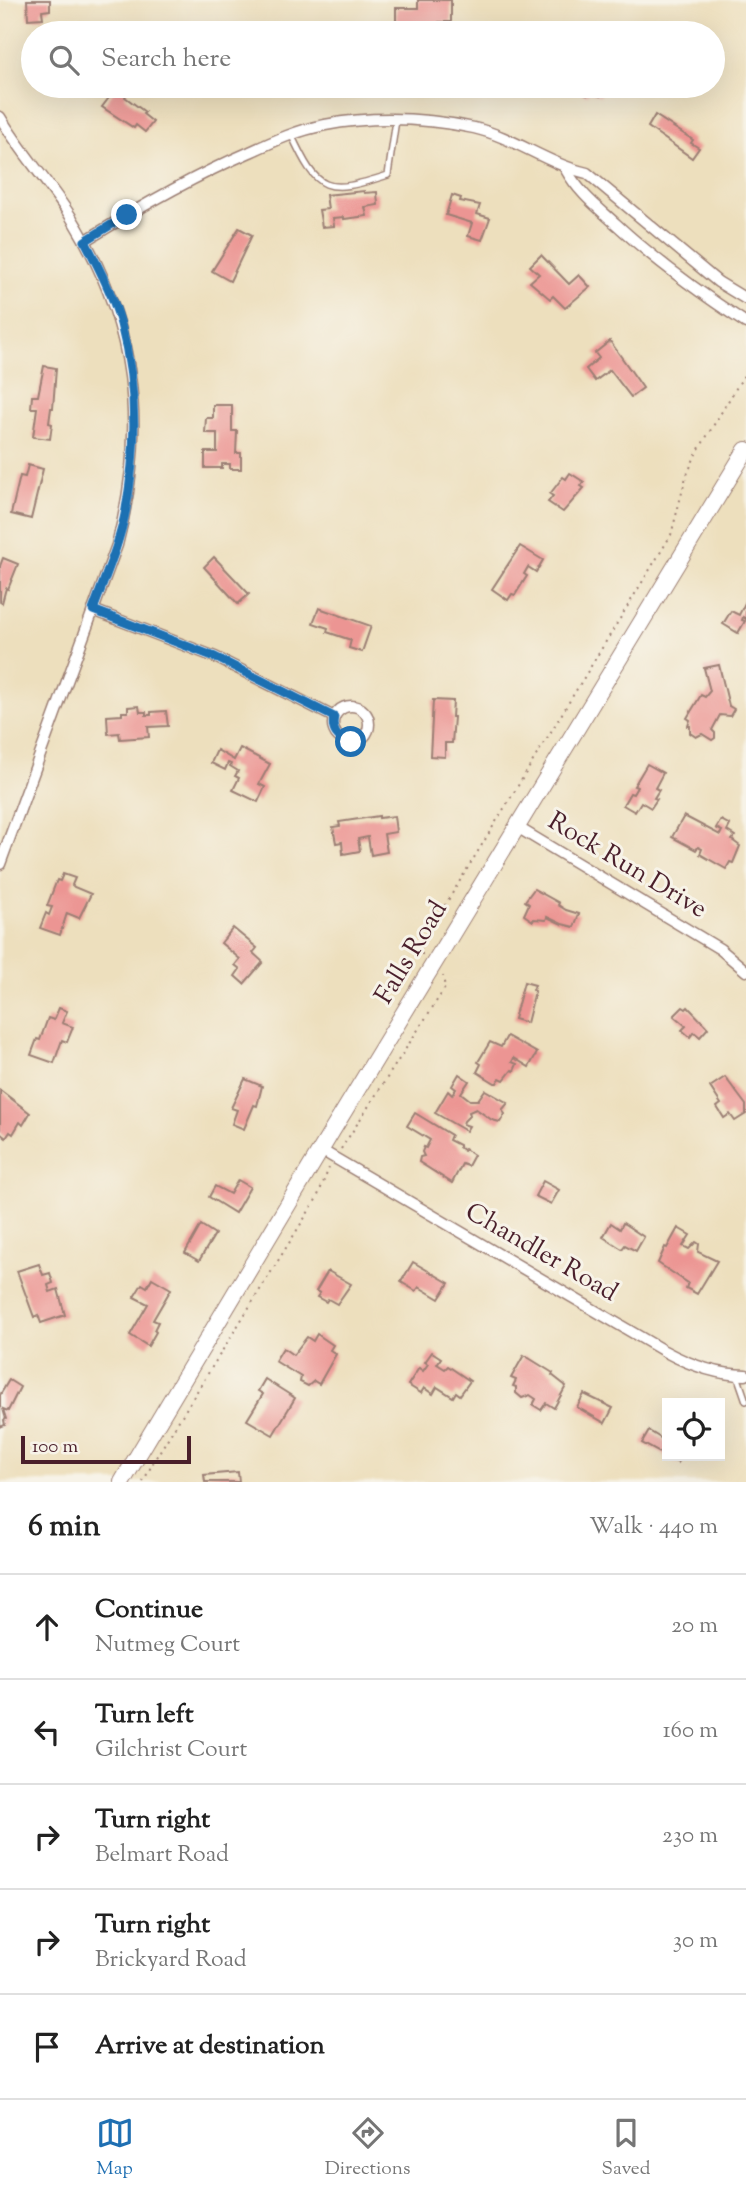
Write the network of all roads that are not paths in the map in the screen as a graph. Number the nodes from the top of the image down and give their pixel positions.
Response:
1 (0, 117) edge
2 (396, 120) junction
3 (291, 134) junction
4 (565, 168) junction
5 (85, 241) junction
6 (746, 299) edge
7 (746, 323) edge
8 (746, 450) edge
9 (93, 610) junction
10 (334, 717) dead end
11 (517, 827) junction
12 (0, 864) edge
13 (746, 971) edge
14 (321, 1150) junction
15 (741, 1375) edge
16 (746, 1401) edge
17 (122, 1482) edge

1 - 5 street
2 - 3 street
2 - 3 lane
2 - 4 street
3 - 5 street
4 - 6 street
4 - 7 street
5 - 9 street
8 - 11 main road, Falls Road
9 - 10 street
9 - 12 street
11 - 13 street, Rock Run Drive
11 - 14 main road, Falls Road
14 - 15 street, Chandler Road
14 - 17 main road, Falls Road
15 - 16 lane

